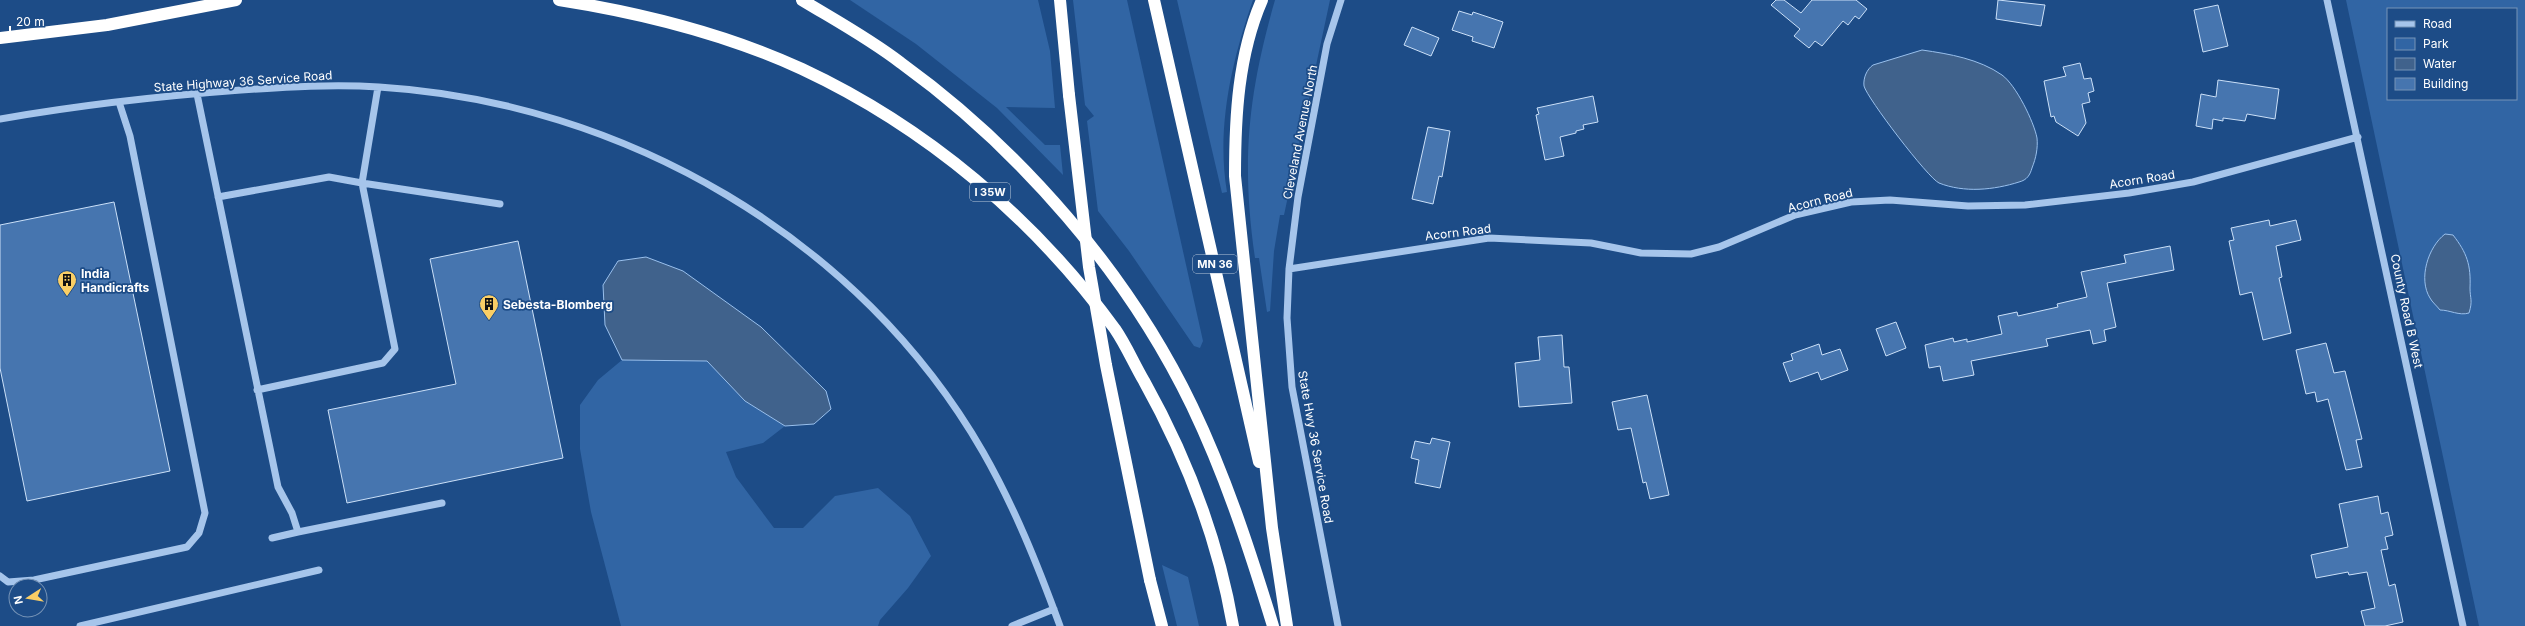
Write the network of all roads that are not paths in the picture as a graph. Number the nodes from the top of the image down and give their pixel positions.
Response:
1 (236, 0) edge
2 (559, 0) edge
3 (802, 0) edge
4 (1060, 0) edge
5 (1154, 0) edge
6 (1262, 0) edge
7 (1341, 0) edge
8 (2327, 0) edge
9 (0, 38) edge
10 (378, 86) junction
11 (197, 94) junction
12 (119, 102) junction
13 (0, 119) edge
14 (2358, 137) junction
15 (362, 183) junction
16 (218, 196) junction
17 (500, 204) dead end
18 (1288, 269) junction
19 (257, 390) junction
20 (442, 503) dead end
21 (1272, 528) junction
22 (298, 532) junction
23 (272, 538) dead end
24 (319, 570) dead end
25 (0, 576) edge
26 (1054, 609) junction
27 (80, 626) edge
28 (1012, 626) edge
29 (1060, 626) edge
30 (1162, 626) edge
31 (1233, 626) edge
32 (1273, 626) edge
33 (1287, 626) edge
34 (1338, 626) edge
35 (2463, 626) edge

1 - 9 highway
2 - 31 highway, I 35W
3 - 32 highway
4 - 30 highway, bridge
5 - 21 highway, MN 36
6 - 21 highway
7 - 18 street, Cleveland Avenue North
8 - 14 street, County Road B West
10 - 11 street, State Highway 36 Service Road
10 - 15 street
10 - 26 street, State Highway 36 Service Road
11 - 12 street, State Highway 36 Service Road
11 - 16 street
12 - 13 street, State Highway 36 Service Road
12 - 25 street
14 - 18 street, Acorn Road
14 - 35 street, County Road B West
15 - 16 street
15 - 17 street
15 - 19 street
16 - 19 street
18 - 34 street, State Hwy 36 Service Road
19 - 22 street
20 - 22 street
21 - 33 highway, MN 36
22 - 23 street
24 - 27 street
26 - 28 street
26 - 29 street, State Highway 36 Service Road

